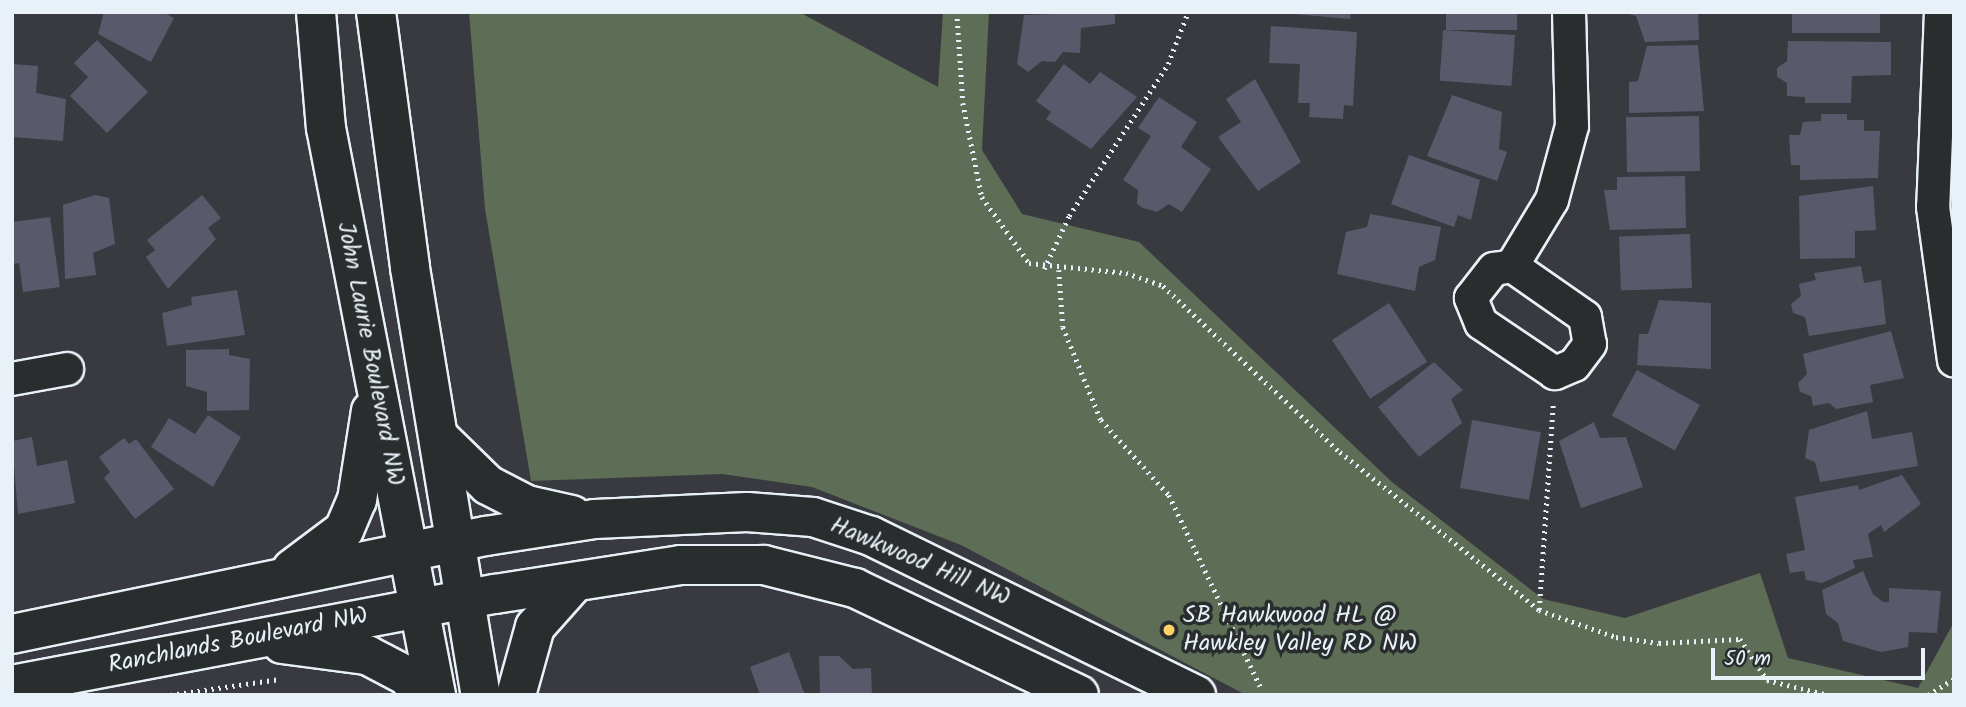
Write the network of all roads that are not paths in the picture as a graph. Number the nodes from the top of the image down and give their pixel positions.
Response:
1 (316, 12) edge
2 (376, 12) edge
3 (1569, 12) edge
4 (1941, 12) edge
5 (1512, 266) junction
6 (1954, 361) edge
7 (67, 369) dead end
8 (375, 374) junction
9 (12, 379) edge
10 (440, 438) junction
11 (595, 519) junction
12 (456, 542) junction
13 (410, 552) junction
14 (280, 576) junction
15 (573, 583) junction
16 (464, 599) junction
17 (419, 606) junction
18 (12, 634) edge
19 (249, 640) junction
20 (12, 685) edge
21 (422, 695) edge
22 (436, 695) edge
23 (481, 695) edge
24 (516, 695) edge
25 (1079, 695) edge
26 (1196, 695) edge

1 - 8 street, John Laurie Boulevard NW
2 - 10 street, John Laurie Boulevard NW
3 - 5 street
4 - 6 street
5 - 5 street
7 - 9 street
8 - 13 street, John Laurie Boulevard NW
8 - 14 street
10 - 11 street
10 - 12 street, John Laurie Boulevard NW
11 - 12 street, Hawkwood Hill NW
11 - 26 street, Hawkwood Hill NW
12 - 13 street
12 - 16 street, John Laurie Boulevard NW
13 - 14 street
13 - 17 street, John Laurie Boulevard NW
14 - 18 street
15 - 16 street, Hawkwood Hill NW
15 - 24 street
15 - 25 street, Hawkwood Hill NW
16 - 17 street, Ranchlands Boulevard NW
16 - 23 street, John Laurie Boulevard NW
17 - 19 street, Ranchlands Boulevard NW
17 - 22 street, John Laurie Boulevard NW
19 - 20 street, Ranchlands Boulevard NW
19 - 21 street

